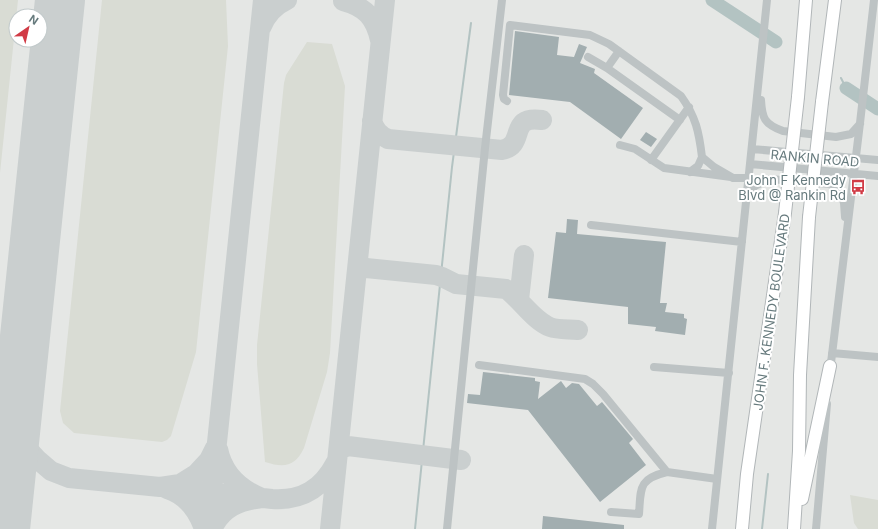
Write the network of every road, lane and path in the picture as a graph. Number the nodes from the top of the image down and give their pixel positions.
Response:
1 (502, 0) edge
2 (767, 0) edge
3 (806, 0) edge
4 (835, 0) edge
5 (841, 0) edge
6 (874, 0) edge
7 (875, 11) edge
8 (828, 51) junction
9 (620, 52) junction
10 (588, 57) dead end
11 (607, 68) junction
12 (760, 78) junction
13 (507, 101) dead end
14 (689, 107) junction
15 (680, 120) junction
16 (860, 123) junction
17 (620, 144) dead end
18 (752, 149) junction
19 (702, 157) junction
20 (856, 158) junction
21 (651, 160) junction
22 (878, 160) edge
23 (750, 164) junction
24 (690, 172) junction
25 (854, 173) junction
26 (878, 176) edge
27 (733, 178) junction
28 (749, 178) junction
29 (747, 194) junction
30 (591, 225) dead end
31 (846, 238) junction
32 (742, 242) junction
33 (832, 353) junction
34 (878, 357) edge
35 (479, 365) dead end
36 (830, 366) junction
37 (654, 367) dead end
38 (729, 374) junction
39 (667, 472) junction
40 (718, 479) junction
41 (611, 512) dead end
42 (447, 529) edge
43 (712, 529) edge
44 (742, 529) edge
45 (794, 529) edge
46 (816, 529) edge

1 - 42 street
2 - 12 street
3 - 44 highway, JOHN F. KENNEDY BOULEVARD, bridge
4 - 8 highway, JOHN F. KENNEDY BOULEVARD
5 - 8 highway
6 - 7 street
7 - 16 street
8 - 45 highway, JOHN F. KENNEDY BOULEVARD, bridge
9 - 11 street
9 - 13 street
9 - 14 street
10 - 11 street
11 - 15 street
12 - 16 street
12 - 18 street
14 - 15 street
14 - 19 street
15 - 21 street
16 - 20 street
17 - 21 street
18 - 20 street, RANKIN ROAD
18 - 23 street
19 - 24 street
19 - 27 street
20 - 22 street, RANKIN ROAD
20 - 25 street
21 - 24 street
23 - 25 street, RANKIN ROAD
23 - 28 street
24 - 27 street
25 - 26 street, RANKIN ROAD
25 - 31 street
27 - 28 street
28 - 29 street
29 - 31 street
29 - 32 street
30 - 32 street
31 - 33 street
32 - 38 street
33 - 34 street
33 - 36 street
35 - 39 street
36 - 45 highway
36 - 46 street
37 - 38 street
38 - 40 street
39 - 40 street
39 - 41 street
40 - 43 street

